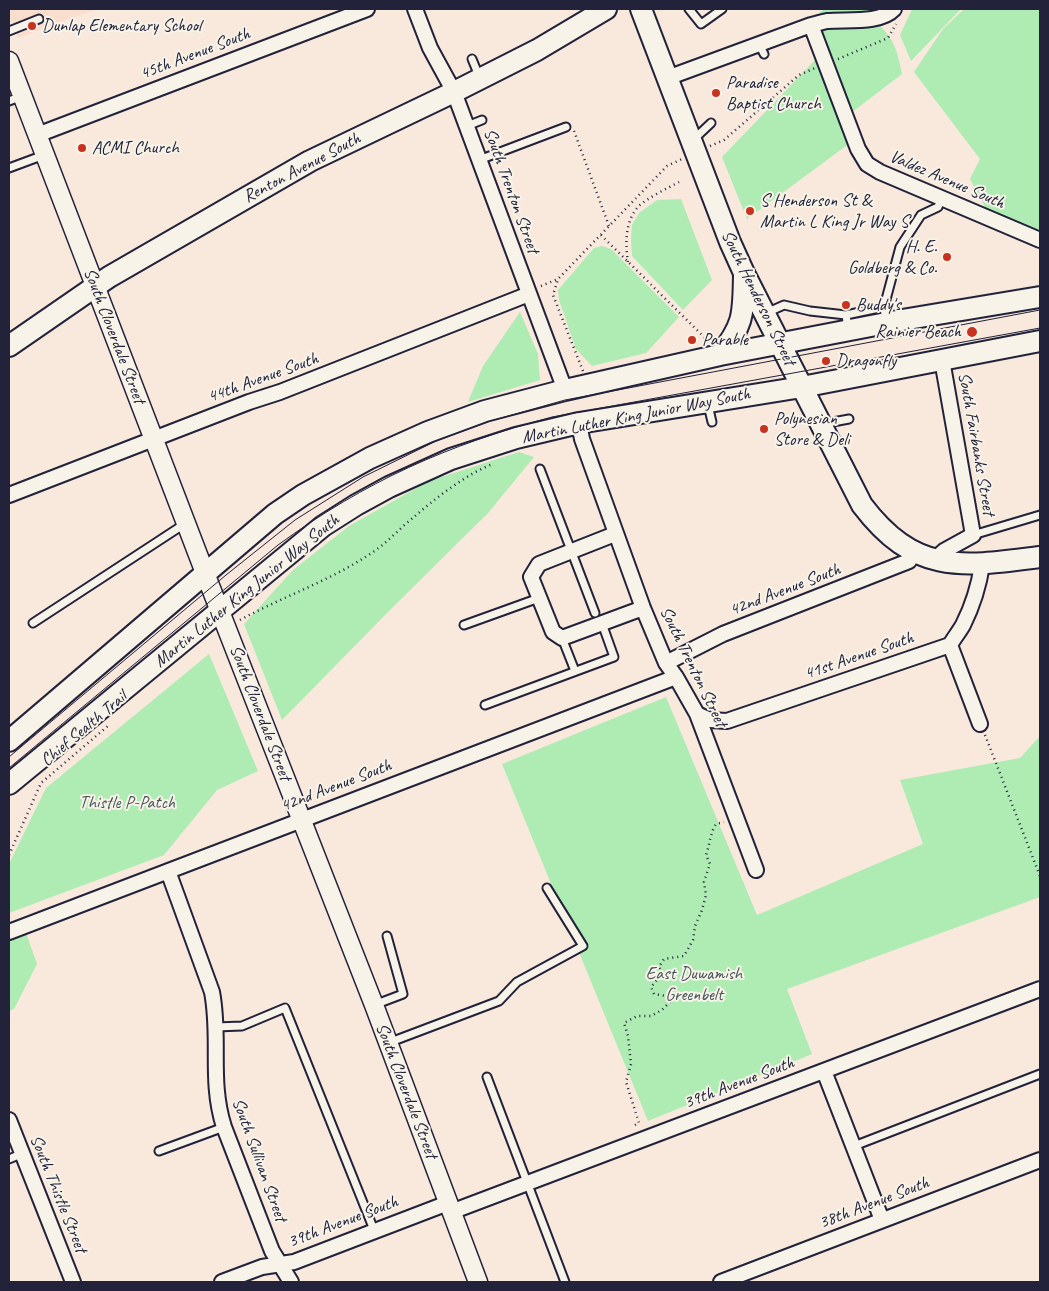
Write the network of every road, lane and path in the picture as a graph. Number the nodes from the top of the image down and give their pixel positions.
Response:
1 (368, 9) edge
2 (415, 9) edge
3 (606, 9) edge
4 (641, 9) edge
5 (689, 9) edge
6 (722, 9) edge
7 (895, 13) edge
8 (40, 19) dead end
9 (811, 25) junction
10 (9, 31) edge
11 (472, 59) dead end
12 (9, 61) edge
13 (826, 64) junction
14 (667, 78) junction
15 (480, 79) junction
16 (454, 92) junction
17 (15, 98) edge
18 (482, 120) dead end
19 (711, 123) dead end
20 (467, 126) junction
21 (566, 127) joint
22 (37, 135) junction
23 (691, 142) junction
24 (713, 145) dead end
25 (44, 155) junction
26 (479, 160) junction
27 (9, 168) edge
28 (679, 182) dead end
29 (942, 198) junction
30 (609, 226) dead end
31 (600, 235) dead end
32 (1040, 240) edge
33 (628, 263) junction
34 (744, 273) junction
35 (558, 279) dead end
36 (544, 285) dead end
37 (95, 286) junction
38 (529, 294) junction
39 (1040, 297) edge
40 (766, 314) junction
41 (885, 315) junction
42 (847, 322) junction
43 (1040, 341) edge
44 (780, 342) junction
45 (9, 346) edge
46 (714, 348) junction
47 (942, 360) junction
48 (802, 386) junction
49 (565, 390) junction
50 (708, 402) junction
51 (849, 420) dead end
52 (712, 422) dead end
53 (579, 424) junction
54 (821, 424) junction
55 (154, 439) junction
56 (540, 469) dead end
57 (9, 495) edge
58 (1040, 515) edge
59 (186, 523) junction
60 (615, 534) junction
61 (973, 535) junction
62 (572, 551) junction
63 (924, 555) junction
64 (1040, 558) edge
65 (982, 565) junction
66 (205, 573) junction
67 (539, 598) junction
68 (643, 608) junction
69 (220, 612) junction
70 (595, 613) dead end
71 (33, 623) dead end
72 (464, 625) dead end
73 (604, 629) dead end
74 (562, 638) junction
75 (950, 645) junction
76 (666, 663) junction
77 (575, 671) junction
78 (676, 677) junction
79 (486, 705) dead end
80 (698, 714) junction
81 (114, 721) dead end
82 (980, 724) joint
83 (9, 741) edge
84 (9, 784) edge
85 (301, 819) junction
86 (738, 821) junction
87 (9, 855) edge
88 (756, 870) dead end
89 (168, 871) junction
90 (1040, 876) edge
91 (547, 888) dead end
92 (9, 932) edge
93 (387, 936) dead end
94 (1040, 989) edge
95 (374, 1005) junction
96 (216, 1027) junction
97 (388, 1043) junction
98 (824, 1071) junction
99 (1040, 1074) edge
100 (487, 1077) dead end
101 (9, 1120) edge
102 (635, 1125) dead end
103 (224, 1127) junction
104 (854, 1146) junction
105 (159, 1151) dead end
106 (15, 1156) edge
107 (1040, 1160) edge
108 (526, 1183) junction
109 (450, 1207) junction
110 (882, 1220) junction
111 (374, 1230) junction
112 (280, 1264) junction
113 (73, 1282) edge
114 (222, 1282) edge
115 (291, 1282) edge
116 (478, 1282) edge
117 (565, 1282) edge
118 (721, 1282) edge

1 - 22 street, 45th Avenue South
2 - 16 street, South Trenton Street
3 - 15 main road, Renton Avenue South
4 - 14 main road, South Henderson Street
5 - 6 lane
7 - 9 street
7 - 13 path
8 - 10 lane
9 - 13 street, Valdez Avenue South
9 - 14 street
11 - 15 lane
12 - 17 street, South Cloverdale Street
13 - 24 path
13 - 29 street, Valdez Avenue South
14 - 23 main road, South Henderson Street
15 - 16 main road, Renton Avenue South
16 - 20 street, South Trenton Street
16 - 37 main road, Renton Avenue South
17 - 22 street, South Cloverdale Street
18 - 20 lane
19 - 23 lane
20 - 26 street, South Trenton Street
21 - 26 lane
21 - 30 path
22 - 25 street, South Cloverdale Street
23 - 34 main road, South Henderson Street
25 - 27 lane
25 - 37 street, South Cloverdale Street
26 - 38 street, South Trenton Street
28 - 33 path
29 - 32 street, Valdez Avenue South
29 - 41 lane
31 - 33 path
33 - 46 path
34 - 40 main road, South Henderson Street
34 - 46 main road
35 - 36 path
37 - 45 main road, Renton Avenue South
37 - 55 street, South Cloverdale Street
38 - 49 street, South Trenton Street
38 - 55 street, 44th Avenue South
39 - 41 main road, Martin Luther King Junior Way South
40 - 42 lane
40 - 44 main road, South Henderson Street
41 - 42 main road, Martin Luther King Junior Way South
42 - 44 main road, Martin Luther King Junior Way South
43 - 47 main road, Martin Luther King Junior Way South
44 - 46 main road, Martin Luther King Junior Way South
44 - 48 main road, South Henderson Street
46 - 49 main road, Martin Luther King Junior Way South
47 - 48 main road, Martin Luther King Junior Way South
47 - 61 street, South Fairbanks Street
48 - 50 main road, Martin Luther King Junior Way South
48 - 54 main road, South Henderson Street
49 - 66 main road, Martin Luther King Junior Way South
50 - 52 lane
50 - 53 main road, Martin Luther King Junior Way South
51 - 54 lane
53 - 60 street, South Trenton Street
53 - 69 main road, Martin Luther King Junior Way South
54 - 63 main road, South Henderson Street
55 - 57 street, 44th Avenue South
55 - 59 street, South Cloverdale Street
56 - 62 lane
58 - 61 lane, 42nd Avenue South
59 - 66 street, South Cloverdale Street
59 - 71 lane
60 - 62 street
60 - 68 street, South Trenton Street
61 - 63 street, 42nd Avenue South
62 - 67 street
62 - 70 lane
63 - 65 main road
63 - 76 street, 42nd Avenue South
64 - 65 main road
65 - 75 street
66 - 69 street, South Cloverdale Street
66 - 83 main road, Martin Luther King Junior Way South
67 - 72 lane
67 - 74 street
68 - 74 street
68 - 76 street, South Trenton Street
69 - 84 main road, Martin Luther King Junior Way South
69 - 85 street, South Cloverdale Street
73 - 77 lane
74 - 77 lane
75 - 80 street, 41st Avenue South
75 - 82 street
76 - 78 street, South Trenton Street
77 - 79 lane
78 - 80 street, South Trenton Street
78 - 85 street, 42nd Avenue South
80 - 86 street, South Trenton Street
81 - 87 path, Chief Sealth Trail
82 - 90 path
85 - 89 street, 42nd Avenue South
85 - 95 street, South Cloverdale Street
86 - 88 street, South Trenton Street
86 - 102 path
89 - 92 street, 42nd Avenue South
89 - 96 street, South Sullivan Street
91 - 97 lane
93 - 95 lane
94 - 98 street, 39th Avenue South
95 - 97 street, South Cloverdale Street
96 - 103 street, South Sullivan Street
96 - 111 lane
97 - 109 street, South Cloverdale Street
98 - 104 street
98 - 108 street, 39th Avenue South
99 - 104 lane
100 - 108 lane
101 - 106 street, South Thistle Street
103 - 105 lane
103 - 112 street, South Sullivan Street
104 - 110 street
106 - 113 street, South Thistle Street
107 - 110 street, 38th Avenue South
108 - 109 street, 39th Avenue South
108 - 117 lane
109 - 111 street, 39th Avenue South
109 - 116 street, South Cloverdale Street
110 - 118 street, 38th Avenue South
111 - 112 street, 39th Avenue South
112 - 114 street, 39th Avenue South
112 - 115 street, South Sullivan Street

